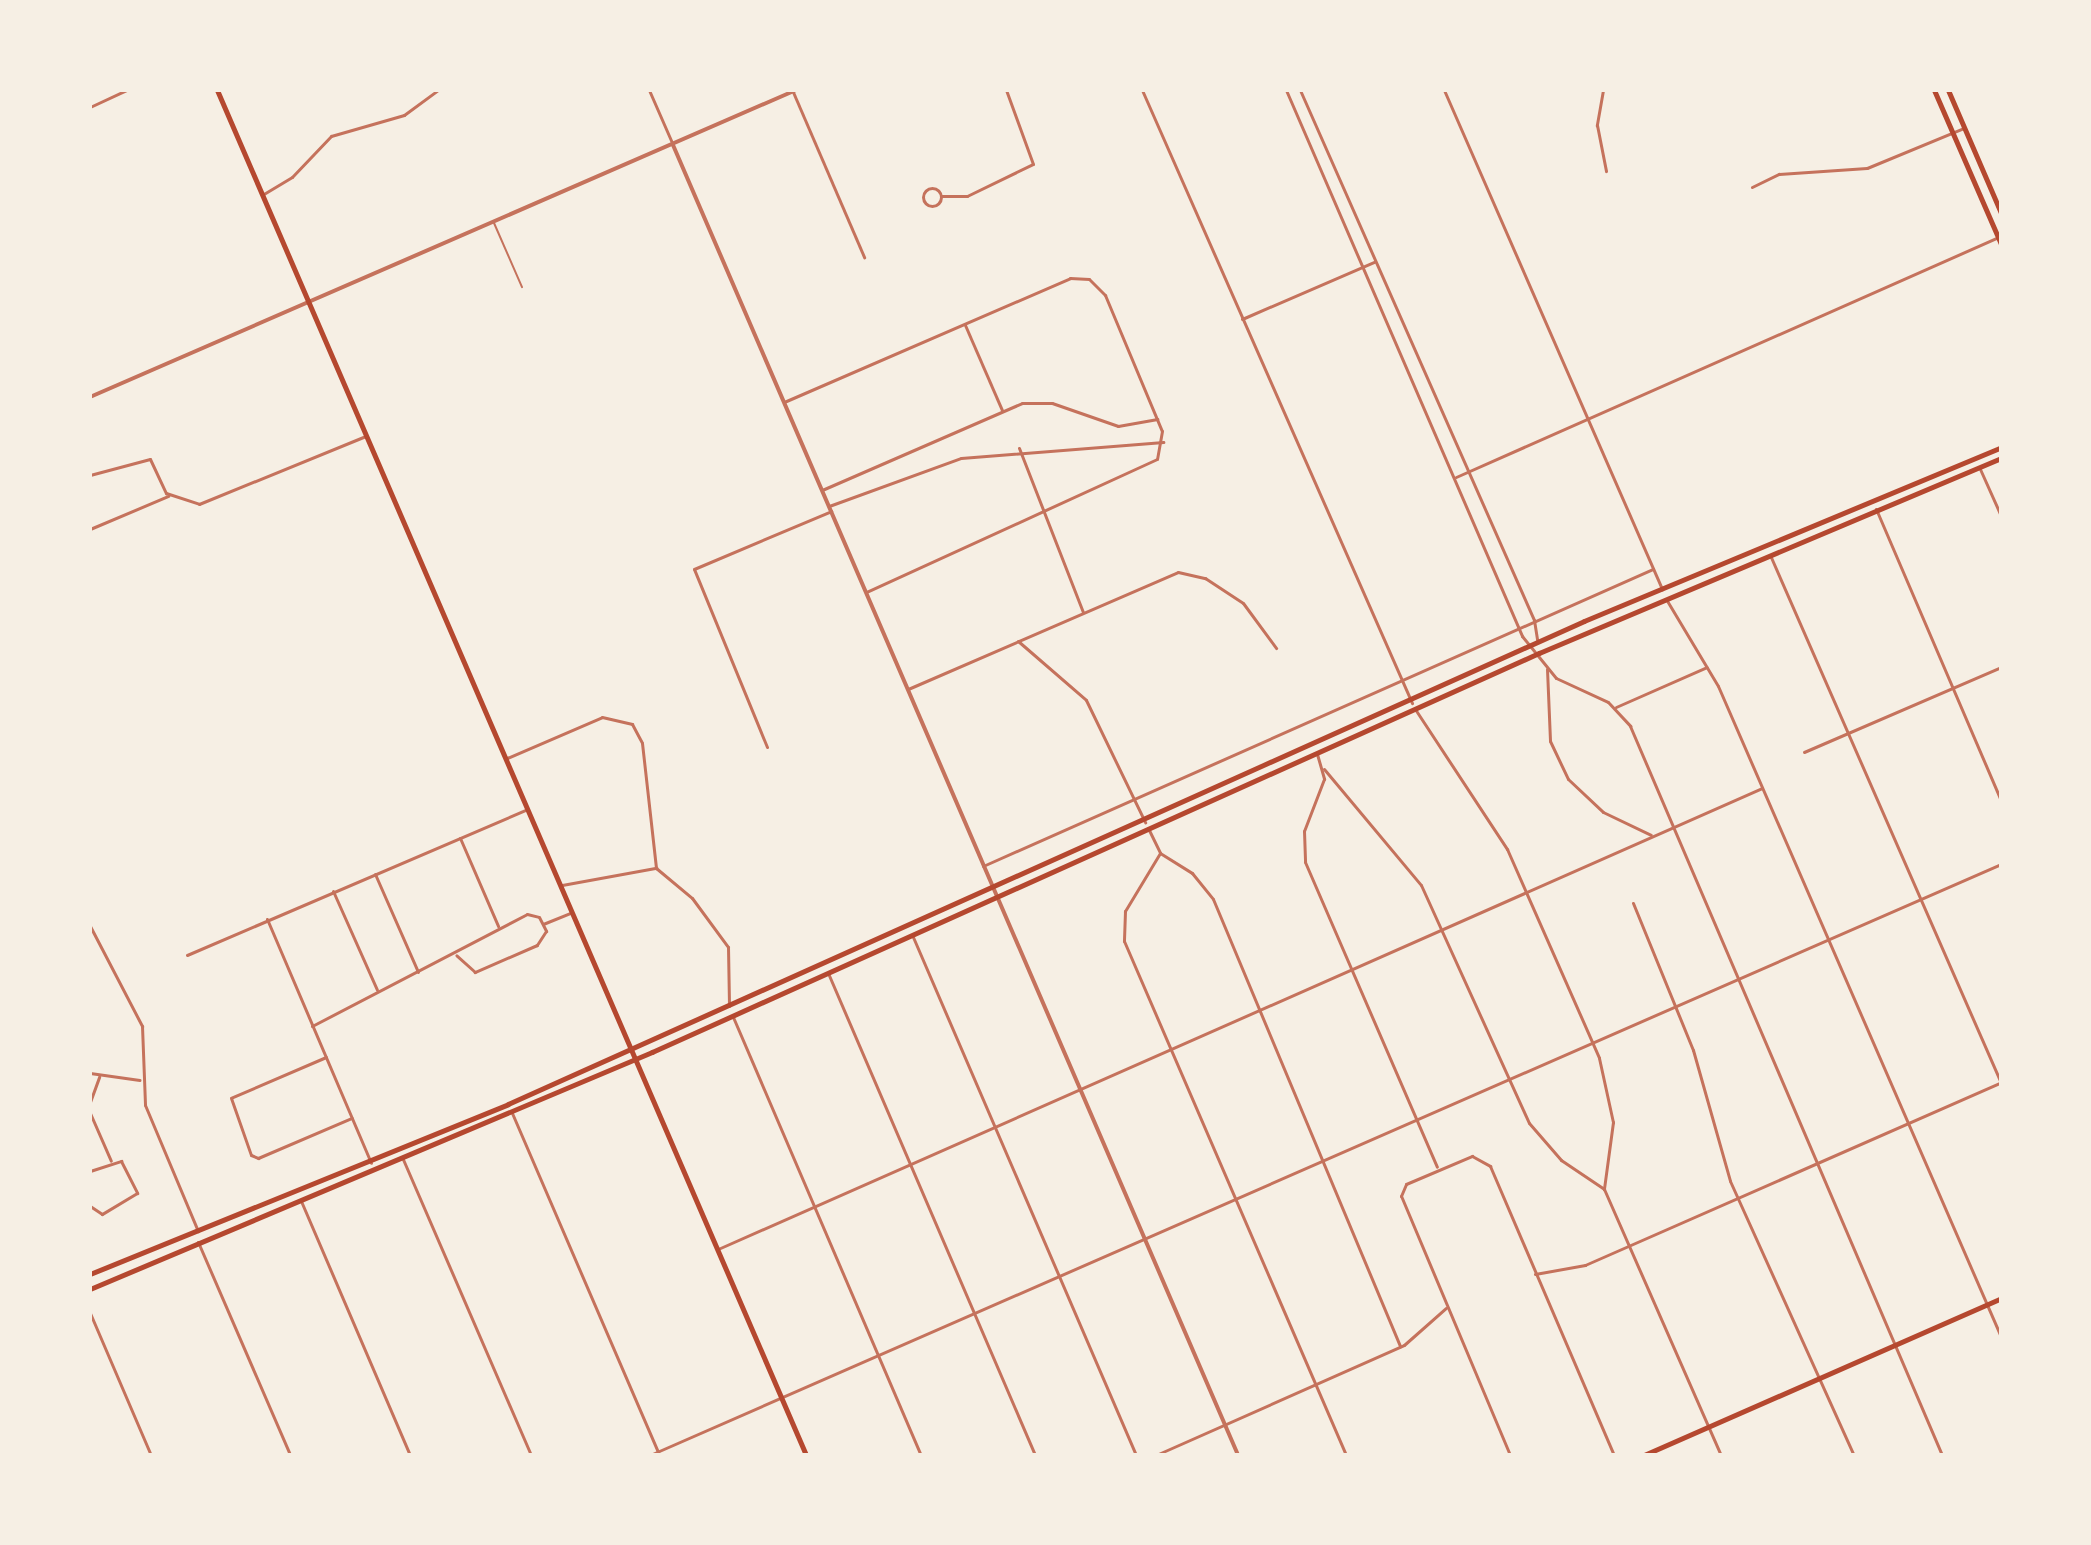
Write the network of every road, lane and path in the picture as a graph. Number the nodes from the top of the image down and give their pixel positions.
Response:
1 (126, 90) edge
2 (217, 90) edge
3 (438, 90) edge
4 (649, 90) edge
5 (1006, 90) edge
6 (1142, 90) edge
7 (1286, 90) edge
8 (1300, 90) edge
9 (1444, 90) edge
10 (1603, 90) edge
11 (1612, 90) edge
12 (1621, 90) edge
13 (1934, 90) edge
14 (1948, 90) edge
15 (795, 91) edge
16 (90, 107) edge
17 (1964, 128) junction
18 (1953, 133) junction
19 (673, 145) junction
20 (1606, 171) dead end
21 (1752, 187) dead end
22 (262, 195) junction
23 (941, 196) junction
24 (2001, 213) edge
25 (494, 223) junction
26 (2000, 239) edge
27 (864, 257) dead end
28 (1375, 261) junction
29 (1363, 267) junction
30 (522, 287) dead end
31 (310, 303) junction
32 (1242, 319) junction
33 (965, 324) junction
34 (90, 397) edge
35 (784, 402) junction
36 (1002, 410) junction
37 (1157, 419) junction
38 (1588, 419) junction
39 (367, 435) junction
40 (1164, 442) junction
41 (2001, 447) edge
42 (1019, 448) junction
43 (2001, 458) edge
44 (1979, 467) junction
45 (1467, 472) junction
46 (90, 475) edge
47 (1456, 477) junction
48 (822, 490) junction
49 (170, 495) junction
50 (830, 509) junction
51 (1876, 509) junction
52 (1046, 513) junction
53 (2001, 516) edge
54 (90, 529) edge
55 (1770, 554) junction
56 (1653, 569) junction
57 (1662, 589) junction
58 (866, 592) junction
59 (1666, 598) junction
60 (1083, 612) junction
61 (1534, 620) junction
62 (1520, 627) junction
63 (1018, 641) junction
64 (1535, 644) junction
65 (1276, 648) dead end
66 (1539, 653) junction
67 (1708, 666) junction
68 (2001, 667) edge
69 (1547, 668) junction
70 (1401, 681) junction
71 (1952, 688) junction
72 (908, 689) junction
73 (1414, 706) junction
74 (1616, 707) junction
75 (1848, 733) junction
76 (767, 747) dead end
77 (1804, 752) dead end
78 (1317, 754) junction
79 (506, 759) junction
80 (1324, 769) junction
81 (1762, 788) junction
82 (1135, 798) junction
83 (2001, 800) edge
84 (527, 809) junction
85 (1147, 825) junction
86 (1670, 827) junction
87 (1651, 835) junction
88 (460, 838) junction
89 (1160, 853) junction
90 (2001, 864) edge
91 (983, 866) junction
92 (656, 868) junction
93 (375, 874) junction
94 (560, 885) junction
95 (992, 885) junction
96 (333, 891) junction
97 (1527, 891) junction
98 (996, 895) junction
99 (1921, 899) junction
100 (1633, 903) dead end
101 (572, 912) junction
102 (267, 919) junction
103 (543, 924) junction
104 (90, 926) edge
105 (498, 927) junction
106 (1442, 929) junction
107 (911, 934) junction
108 (1828, 940) junction
109 (187, 955) dead end
110 (456, 955) junction
111 (1351, 969) junction
112 (418, 972) junction
113 (827, 972) junction
114 (1734, 981) junction
115 (377, 991) junction
116 (729, 1007) junction
117 (1678, 1007) junction
118 (1260, 1009) junction
119 (732, 1014) junction
120 (312, 1026) junction
121 (1593, 1045) junction
122 (1170, 1047) junction
123 (632, 1049) junction
124 (326, 1057) junction
125 (636, 1058) junction
126 (90, 1073) edge
127 (99, 1077) junction
128 (140, 1080) junction
129 (1508, 1083) junction
130 (2001, 1083) edge
131 (1080, 1088) junction
132 (90, 1102) edge
133 (512, 1111) junction
134 (90, 1113) edge
135 (352, 1118) junction
136 (1418, 1123) junction
137 (1908, 1124) junction
138 (995, 1125) junction
139 (402, 1157) junction
140 (112, 1162) junction
141 (371, 1163) junction
142 (1325, 1163) junction
143 (910, 1164) junction
144 (1814, 1164) junction
145 (1437, 1167) junction
146 (90, 1171) edge
147 (1604, 1189) junction
148 (1737, 1197) junction
149 (300, 1199) junction
150 (1237, 1201) junction
151 (90, 1206) edge
152 (814, 1206) junction
153 (198, 1231) junction
154 (1145, 1238) junction
155 (198, 1242) junction
156 (1629, 1246) junction
157 (718, 1249) junction
158 (90, 1274) edge
159 (1535, 1274) junction
160 (1059, 1275) junction
161 (90, 1289) edge
162 (2001, 1298) edge
163 (1987, 1304) junction
164 (1446, 1308) junction
165 (90, 1313) edge
166 (974, 1313) junction
167 (2001, 1337) edge
168 (1893, 1345) junction
169 (1400, 1346) junction
170 (879, 1356) junction
171 (1821, 1377) junction
172 (1315, 1384) junction
173 (782, 1399) junction
174 (1224, 1424) junction
175 (1708, 1427) junction
176 (658, 1453) edge
177 (151, 1455) edge
178 (290, 1455) edge
179 (410, 1455) edge
180 (531, 1455) edge
181 (650, 1455) edge
182 (806, 1455) edge
183 (921, 1455) edge
184 (1035, 1455) edge
185 (1136, 1455) edge
186 (1156, 1455) edge
187 (1238, 1455) edge
188 (1346, 1455) edge
189 (1510, 1455) edge
190 (1614, 1455) edge
191 (1644, 1455) edge
192 (1721, 1455) edge
193 (1854, 1455) edge
194 (1942, 1455) edge

1 - 16 street
2 - 22 main road
3 - 22 street
4 - 19 street
5 - 23 street
6 - 32 street
7 - 29 street
8 - 28 street
9 - 38 street
10 - 20 street
11 - 12 street
13 - 18 main road
14 - 17 main road
15 - 19 street
15 - 27 street
17 - 18 street
17 - 24 main road
18 - 21 street
18 - 26 main road
19 - 25 street
19 - 35 street
22 - 31 main road
23 - 23 street
25 - 30 lane
25 - 31 street
26 - 38 street
28 - 29 street
28 - 45 street
29 - 32 street
29 - 47 street
31 - 34 street
31 - 39 main road
32 - 70 street
33 - 35 street
33 - 36 street
33 - 37 street
35 - 48 street
36 - 37 street
36 - 48 street
37 - 40 street
38 - 45 street
38 - 56 street
39 - 49 street
39 - 79 main road
40 - 42 street
40 - 52 street
41 - 57 main road
42 - 50 street
42 - 52 street
43 - 44 main road
44 - 51 main road
44 - 53 street
45 - 47 street
45 - 61 street
46 - 49 street
47 - 62 street
48 - 50 street
49 - 54 street
50 - 58 street
50 - 76 street
51 - 55 main road
51 - 71 street
52 - 58 street
52 - 60 street
55 - 59 main road
55 - 75 street
56 - 57 street
56 - 61 street
57 - 64 main road
58 - 72 street
59 - 66 main road
59 - 67 street
60 - 63 street
60 - 65 street
61 - 62 street
61 - 64 street
62 - 64 street
62 - 70 street
63 - 72 street
63 - 82 street
64 - 66 street
64 - 73 main road
66 - 69 street
66 - 73 main road
67 - 74 street
67 - 81 street
68 - 71 street
69 - 74 street
69 - 87 street
70 - 73 street
70 - 82 street
71 - 75 street
71 - 83 street
72 - 91 street
73 - 78 main road
73 - 85 main road
73 - 97 street
74 - 86 street
75 - 77 street
75 - 99 street
78 - 80 street
78 - 85 main road
79 - 84 main road
79 - 92 street
80 - 106 street
80 - 111 street
81 - 86 street
81 - 108 street
82 - 85 street
82 - 91 street
84 - 88 street
84 - 94 main road
85 - 89 street
85 - 95 main road
85 - 98 main road
86 - 87 street
86 - 114 street
87 - 97 street
88 - 93 street
88 - 105 street
89 - 118 street
89 - 122 street
90 - 99 street
91 - 95 street
92 - 94 street
92 - 116 street
93 - 96 street
93 - 112 street
94 - 101 main road
95 - 98 street
95 - 116 main road
96 - 102 street
96 - 115 street
97 - 106 street
97 - 121 street
98 - 107 main road
98 - 131 street
99 - 108 street
99 - 130 street
100 - 117 street
101 - 103 street
101 - 123 main road
102 - 109 street
102 - 120 street
103 - 105 street
103 - 110 street
104 - 128 street
105 - 110 street
106 - 111 street
106 - 129 street
107 - 113 main road
107 - 138 street
108 - 114 street
108 - 137 street
110 - 112 street
111 - 118 street
111 - 136 street
112 - 115 street
113 - 119 main road
113 - 143 street
114 - 117 street
114 - 144 street
115 - 120 street
116 - 123 main road
117 - 121 street
117 - 148 street
118 - 122 street
118 - 142 street
119 - 125 main road
119 - 152 street
120 - 124 street
121 - 129 street
121 - 147 street
122 - 131 street
122 - 150 street
123 - 125 main road
123 - 141 main road
124 - 135 street
124 - 135 street
125 - 133 main road
125 - 157 main road
126 - 127 street
127 - 128 street
127 - 132 street
128 - 153 street
129 - 136 street
129 - 147 street
130 - 137 street
131 - 138 street
131 - 154 street
133 - 139 main road
133 - 176 street
134 - 140 street
135 - 141 street
136 - 142 street
136 - 145 street
137 - 144 street
137 - 163 street
138 - 143 street
138 - 160 street
139 - 149 main road
139 - 180 street
140 - 146 street
140 - 151 street
141 - 153 main road
142 - 150 street
142 - 169 street
143 - 152 street
143 - 166 street
144 - 148 street
144 - 168 street
145 - 159 street
145 - 164 street
147 - 156 street
148 - 156 street
148 - 171 street
149 - 155 main road
149 - 179 street
150 - 154 street
150 - 172 street
152 - 157 street
152 - 170 street
153 - 158 main road
154 - 160 street
154 - 174 street
155 - 161 main road
155 - 178 street
156 - 159 street
156 - 175 street
157 - 173 main road
159 - 190 street
160 - 166 street
160 - 185 street
162 - 163 main road
163 - 167 street
163 - 168 main road
164 - 169 street
164 - 189 street
165 - 177 street
166 - 170 street
166 - 184 street
168 - 171 main road
168 - 194 street
169 - 172 street
170 - 173 street
170 - 183 street
171 - 175 main road
171 - 193 street
172 - 174 street
172 - 188 street
173 - 176 street
173 - 182 main road
174 - 186 street
174 - 187 street
175 - 191 main road
175 - 192 street
176 - 181 street

